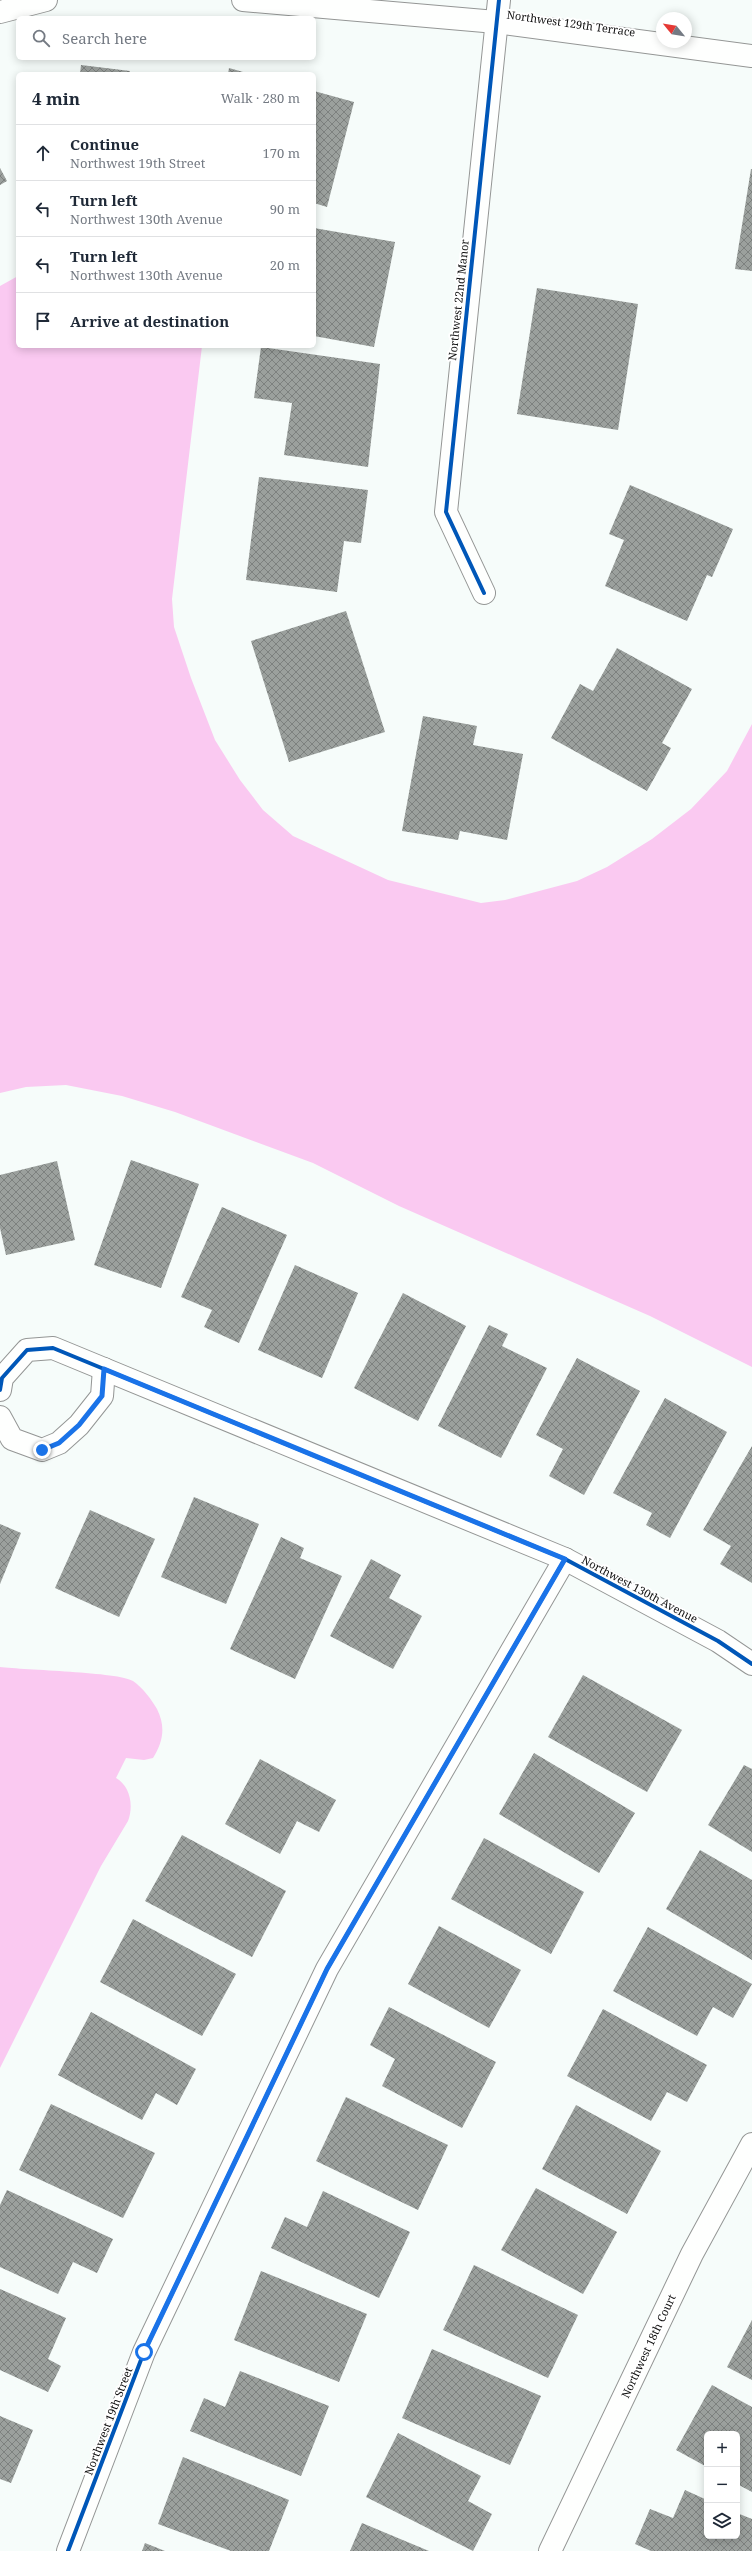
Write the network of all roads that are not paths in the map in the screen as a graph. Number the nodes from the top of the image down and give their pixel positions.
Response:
1 (46, 0) edge
2 (243, 0) edge
3 (498, 0) edge
4 (0, 12) edge
5 (496, 22) junction
6 (752, 56) edge
7 (484, 593) dead end
8 (104, 1369) junction
9 (0, 1390) edge
10 (0, 1417) edge
11 (565, 1559) junction
12 (752, 1664) edge
13 (752, 2144) edge
14 (68, 2551) edge
15 (550, 2551) edge

1 - 4 street
2 - 5 street, Northwest 129th Terrace
3 - 5 street, Northwest 22nd Manor
5 - 6 street, Northwest 129th Terrace
5 - 7 street, Northwest 22nd Manor
8 - 9 street, Northwest 130th Avenue
8 - 10 street
8 - 11 street, Northwest 130th Avenue
11 - 12 street, Northwest 130th Avenue
11 - 14 street, Northwest 19th Street
13 - 15 street, Northwest 18th Court

